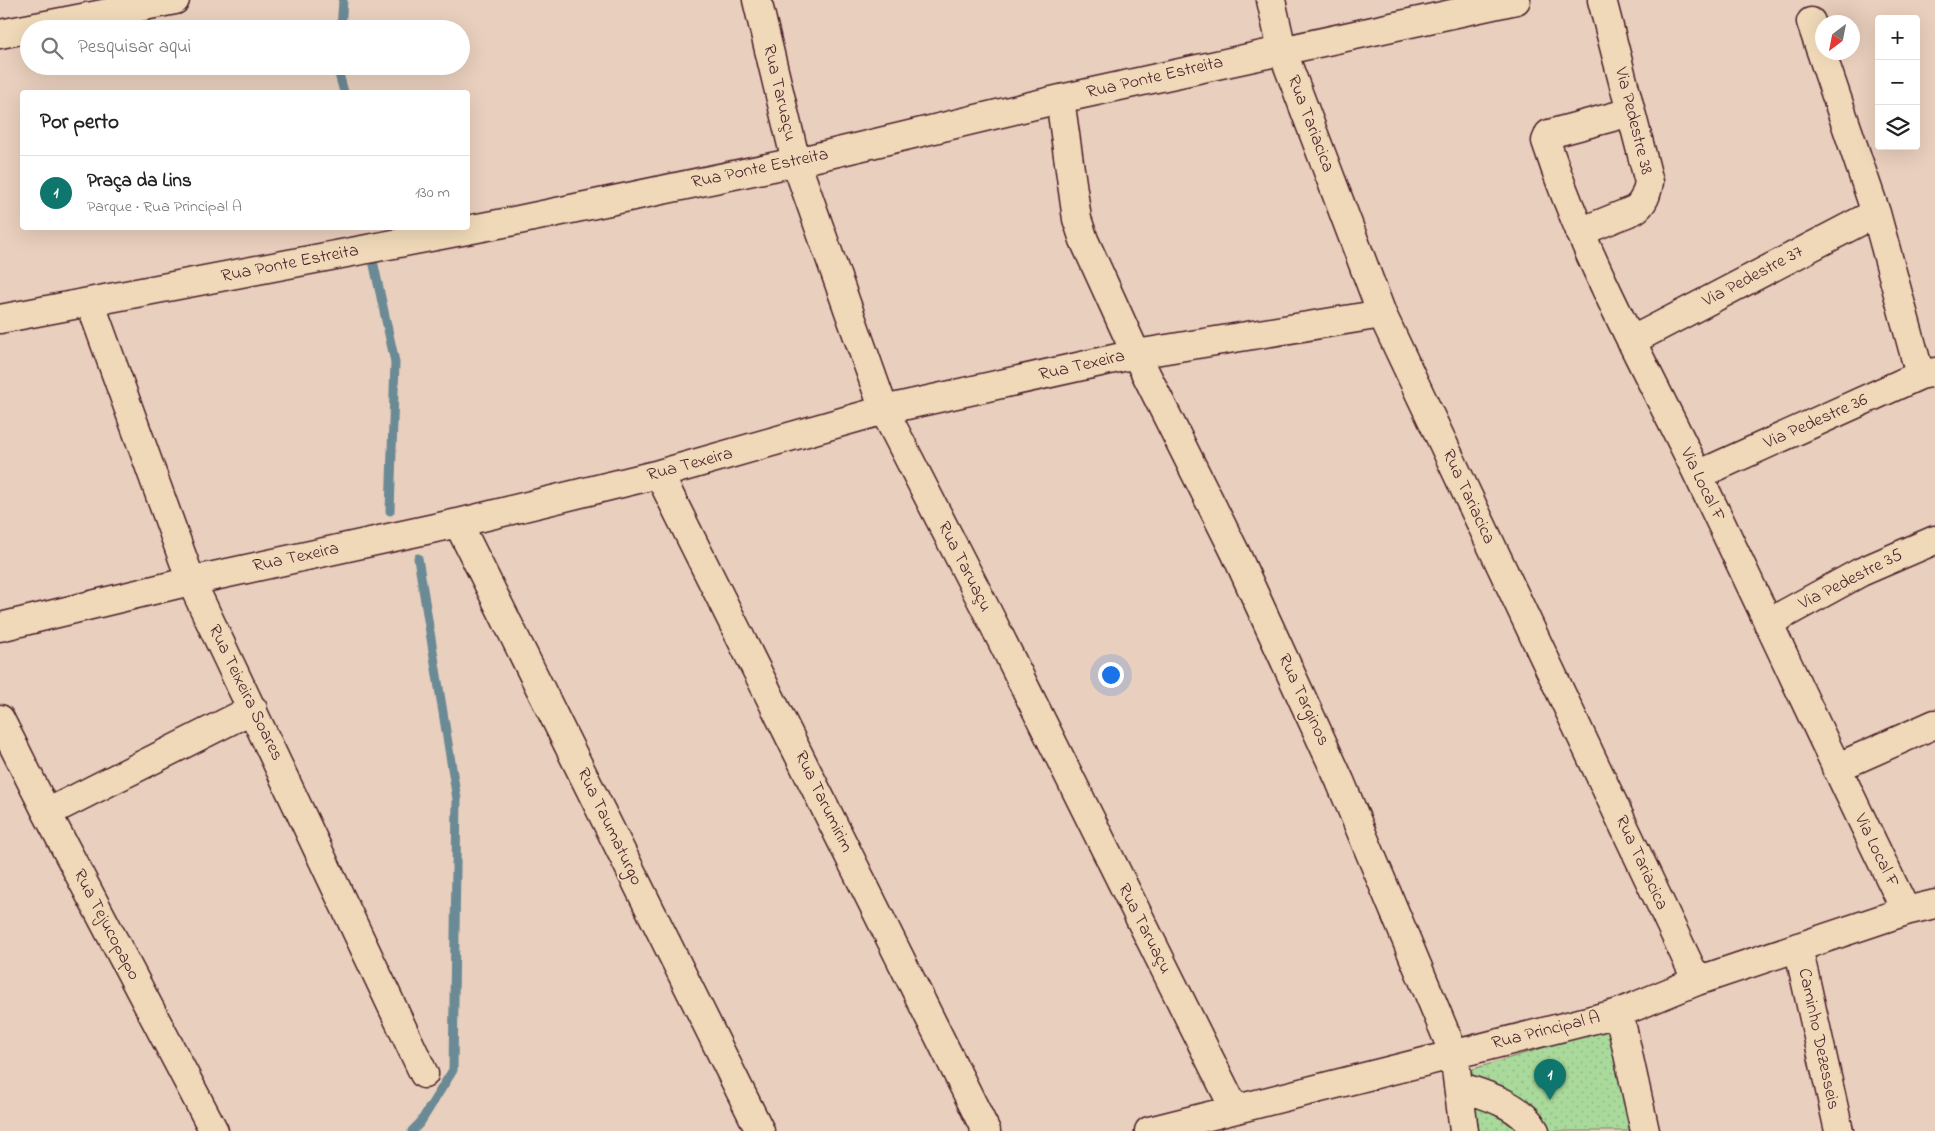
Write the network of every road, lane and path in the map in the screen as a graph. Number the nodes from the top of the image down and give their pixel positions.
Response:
1 (175, 0) edge
2 (757, 0) edge
3 (1270, 0) edge
4 (1516, 0) edge
5 (1602, 0) edge
6 (72, 20) edge
7 (1811, 22) dead end
8 (20, 30) edge
9 (0, 34) edge
10 (1282, 50) junction
11 (1060, 99) junction
12 (1632, 112) junction
13 (796, 162) junction
14 (1876, 213) junction
15 (470, 229) edge
16 (467, 230) edge
17 (1580, 232) junction
18 (90, 302) junction
19 (1382, 314) junction
20 (0, 319) edge
21 (1631, 341) junction
22 (1136, 354) junction
23 (1927, 374) edge
24 (884, 410) junction
25 (659, 474) junction
26 (1698, 475) junction
27 (458, 523) junction
28 (1935, 540) edge
29 (191, 581) junction
30 (1768, 623) junction
31 (0, 627) edge
32 (253, 709) junction
33 (0, 719) edge
34 (1935, 724) edge
35 (1836, 768) junction
36 (47, 813) junction
37 (1935, 904) edge
38 (1906, 912) junction
39 (1798, 947) junction
40 (1697, 981) junction
41 (1619, 1013) junction
42 (1454, 1054) junction
43 (424, 1074) dead end
44 (1458, 1086) junction
45 (1234, 1108) junction
46 (214, 1131) edge
47 (760, 1131) edge
48 (986, 1131) edge
49 (1149, 1131) edge
50 (1464, 1131) edge
51 (1535, 1131) edge
52 (1645, 1131) edge
53 (1839, 1131) edge

1 - 6 street
2 - 13 street, Rua Taruaçu
3 - 10 street, Rua Tariacica
4 - 10 street, Rua Ponte Estreita
5 - 12 street, Via Pedestre 38
7 - 14 street
8 - 9 street
10 - 11 street, Rua Ponte Estreita
10 - 19 street, Rua Tariacica
11 - 13 street, Rua Ponte Estreita
11 - 22 street, Rua Targinos
12 - 17 street, Via Pedestre 38
12 - 17 street, Via Local F
13 - 15 street, Rua Ponte Estreita
13 - 24 street, Rua Taruaçu
14 - 21 street, Via Pedestre 37
14 - 23 street
16 - 18 street, Rua Ponte Estreita
17 - 21 street, Via Local F
18 - 20 street, Rua Ponte Estreita
18 - 29 street, Rua Teixeira Soares
19 - 22 street, Rua Texeira
19 - 40 street, Rua Tariacica
21 - 26 street, Via Local F
22 - 24 street, Rua Texeira
22 - 42 street, Rua Targinos
23 - 26 street, Via Pedestre 36
24 - 25 street, Rua Texeira
24 - 45 street, Rua Taruaçu
25 - 27 street, Rua Texeira
25 - 48 street, Rua Tarumirim
26 - 30 street, Via Local F
27 - 29 street, Rua Texeira
27 - 47 street, Rua Taumaturgo
28 - 30 street, Via Pedestre 35
29 - 31 street, Rua Texeira
29 - 32 street, Rua Teixeira Soares
30 - 35 street, Via Local F
32 - 36 street
32 - 43 street, Rua Teixeira Soares
33 - 36 street, Rua Tejucopapo
34 - 35 street
35 - 38 street, Via Local F
36 - 46 street, Rua Tejucopapo
37 - 38 street, Rua Principal A
38 - 39 street, Rua Principal A
39 - 40 street, Rua Principal A
39 - 53 street, Caminho Dezesseis
40 - 41 street, Rua Principal A
41 - 42 street, Rua Principal A
41 - 52 street
42 - 44 street, Rua Targinos
42 - 45 street, Rua Principal A
44 - 50 street, Rua Targinos
44 - 51 street
45 - 49 street, Rua Principal A

